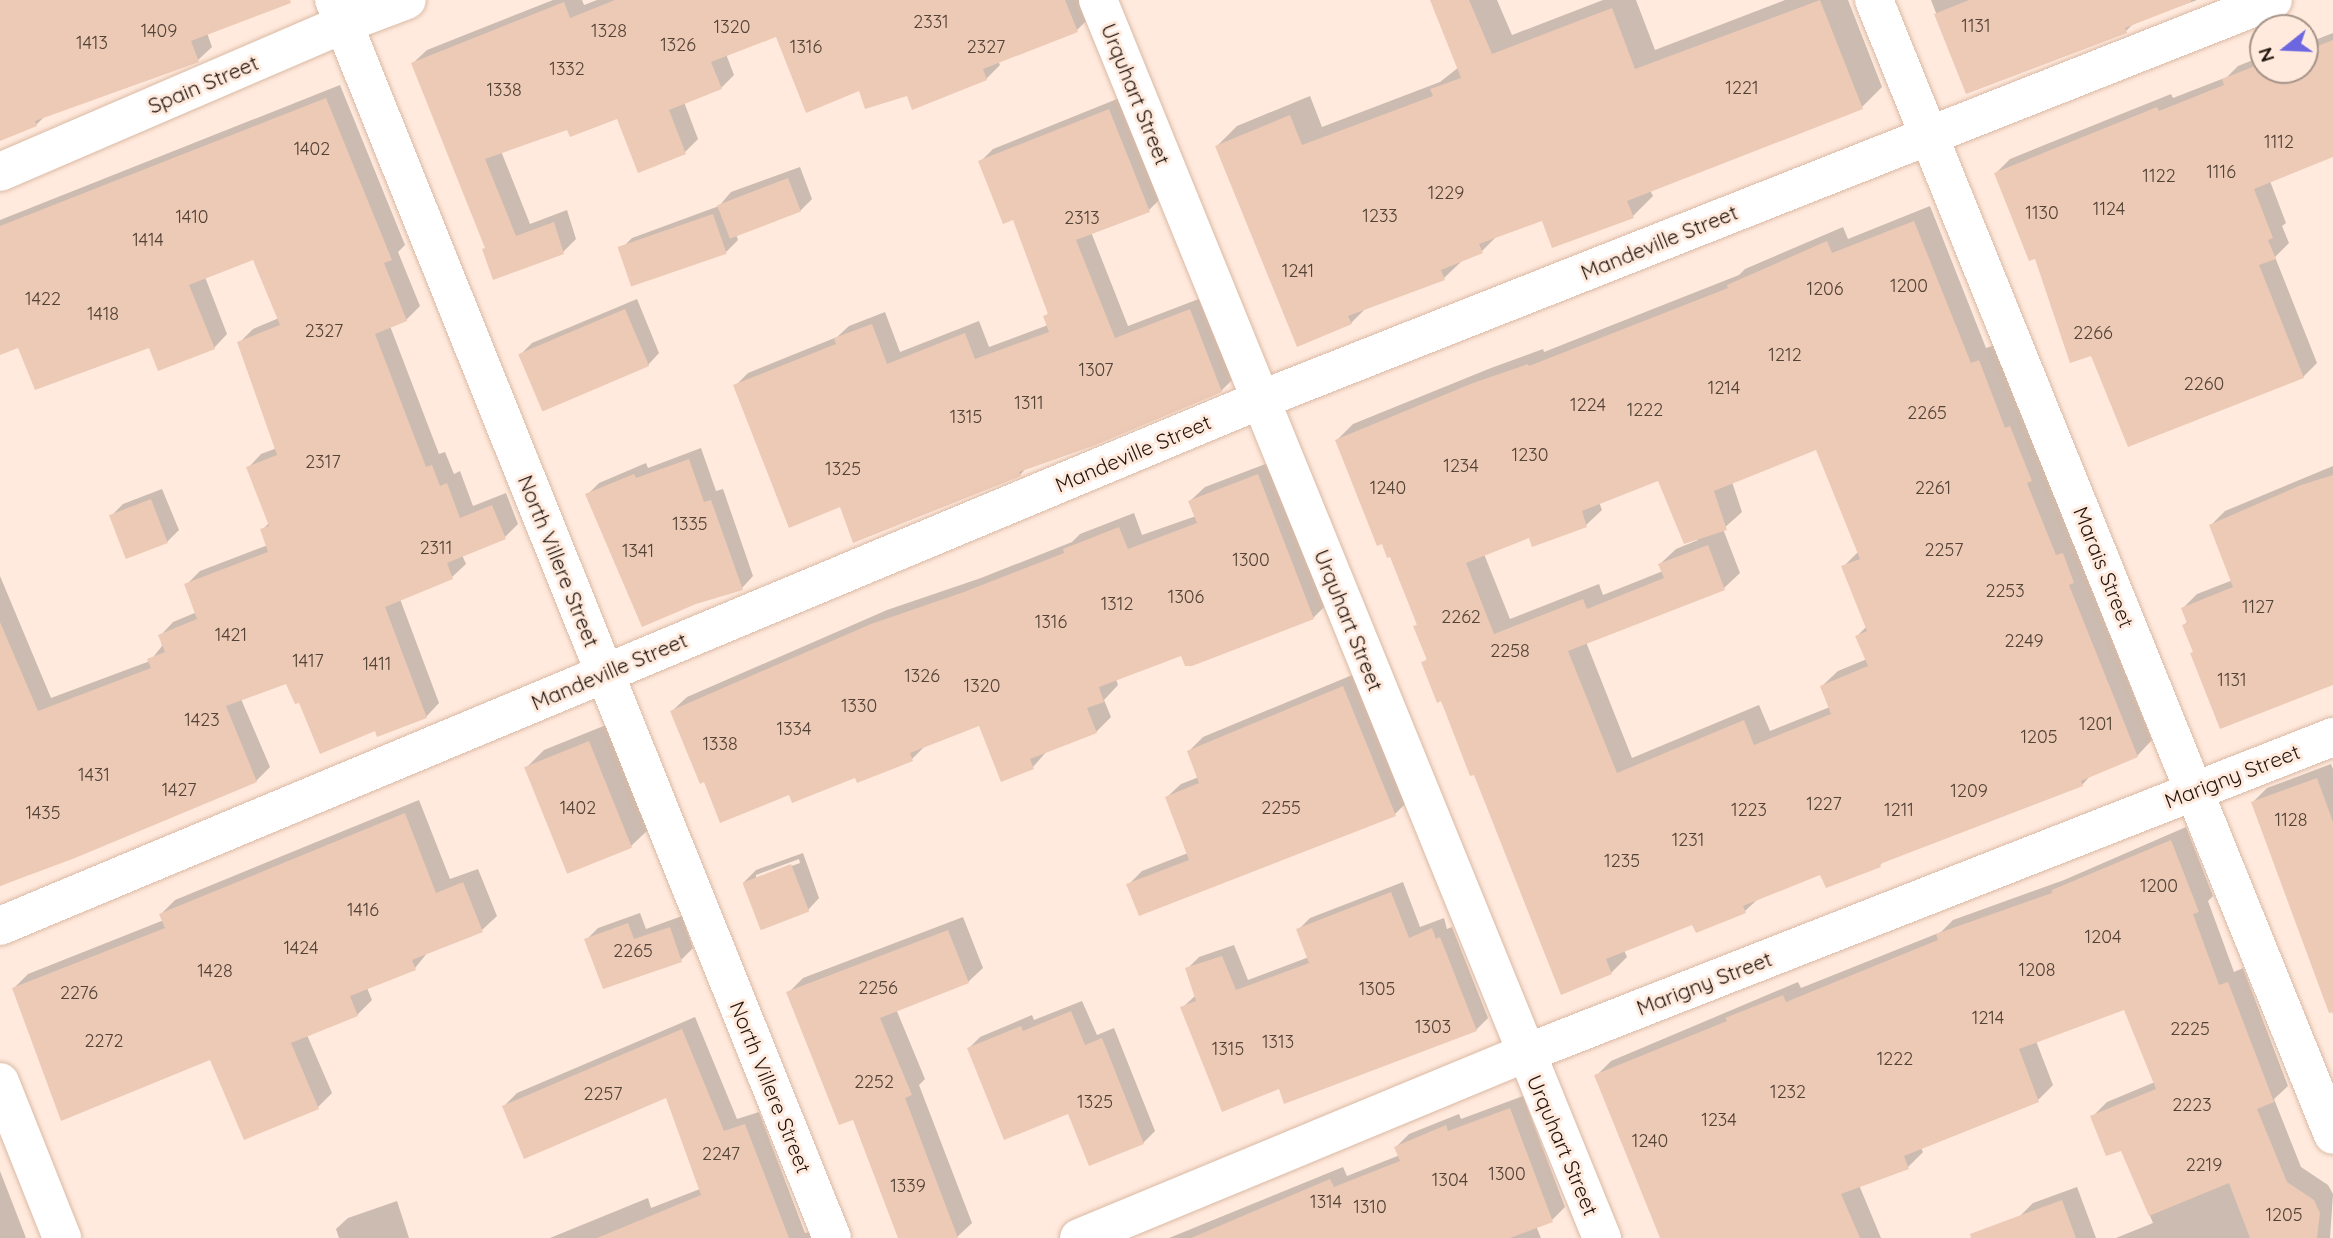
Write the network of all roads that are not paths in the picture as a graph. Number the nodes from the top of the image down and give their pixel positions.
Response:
1 (407, 0) edge
2 (1098, 0) edge
3 (1874, 0) edge
4 (2273, 0) edge
5 (338, 12) edge
6 (1928, 136) junction
7 (0, 172) edge
8 (1260, 401) junction
9 (604, 673) junction
10 (2333, 737) edge
11 (2195, 791) junction
12 (0, 926) edge
13 (1524, 1054) junction
14 (0, 1082) edge
15 (2333, 1135) edge
16 (62, 1238) edge
17 (832, 1238) edge
18 (1079, 1238) edge
19 (1602, 1238) edge

1 - 5 street, Spain Street
2 - 8 street, Urquhart Street
3 - 6 street, Marais Street
4 - 6 street, Mandeville Street
5 - 7 street, Spain Street
5 - 9 street, North Villere Street
6 - 8 street, Mandeville Street
6 - 11 street, Marais Street
8 - 9 street, Mandeville Street
8 - 13 street, Urquhart Street
9 - 12 street, Mandeville Street
9 - 17 street, North Villere Street
10 - 11 street, Marigny Street
11 - 13 street, Marigny Street
11 - 15 street, Marais Street
13 - 18 street, Marigny Street
13 - 19 street, Urquhart Street
14 - 16 street

